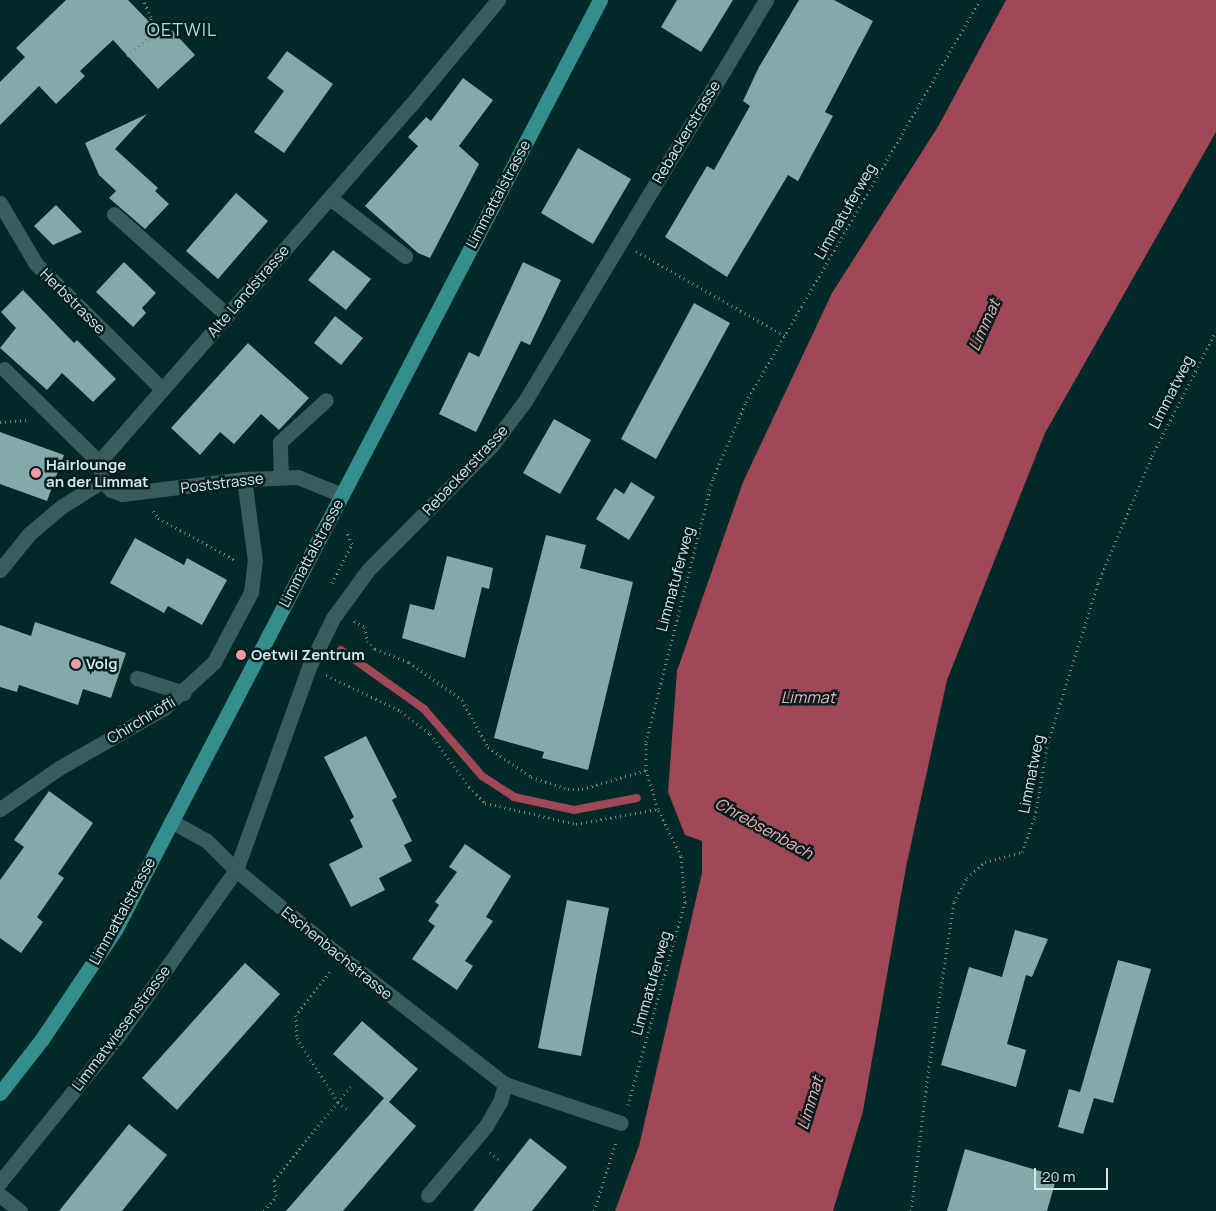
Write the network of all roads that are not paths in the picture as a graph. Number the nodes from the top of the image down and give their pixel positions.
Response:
1 (498, 0) edge
2 (600, 0) edge
3 (766, 0) edge
4 (330, 198) junction
5 (0, 203) edge
6 (114, 214) dead end
7 (405, 256) dead end
8 (227, 315) junction
9 (4, 369) dead end
10 (161, 388) junction
11 (326, 400) dead end
12 (99, 462) junction
13 (281, 477) junction
14 (244, 479) junction
15 (102, 481) junction
16 (342, 495) junction
17 (0, 570) edge
18 (137, 678) dead end
19 (184, 693) junction
20 (0, 809) edge
21 (171, 821) junction
22 (236, 870) junction
23 (505, 1084) junction
24 (0, 1093) edge
25 (621, 1123) road end
26 (0, 1182) edge
27 (0, 1195) edge
28 (428, 1195) dead end
29 (20, 1211) edge

1 - 4 street, Alte Landstrasse
2 - 16 main road, Limmattalstrasse
3 - 22 street, Rebackerstrasse
4 - 7 street
4 - 8 street, Alte Landstrasse
5 - 10 street, Herbstrasse
6 - 8 street
8 - 10 street, Alte Landstrasse
9 - 12 street
10 - 12 street, Alte Landstrasse
11 - 13 street
12 - 15 street
13 - 14 street, Poststrasse
13 - 16 street, Poststrasse
14 - 15 street, Poststrasse
14 - 19 street, Chirchhöfli
15 - 17 street
16 - 21 main road, Limmattalstrasse
18 - 19 street
19 - 20 street, Chirchhöfli
21 - 22 street, Eschenbachstrasse
21 - 24 main road, Limmattalstrasse
22 - 23 street, Eschenbachstrasse
22 - 26 street, Limmatwiesenstrasse
23 - 25 street, Eschenbachstrasse
23 - 28 street
27 - 29 street

